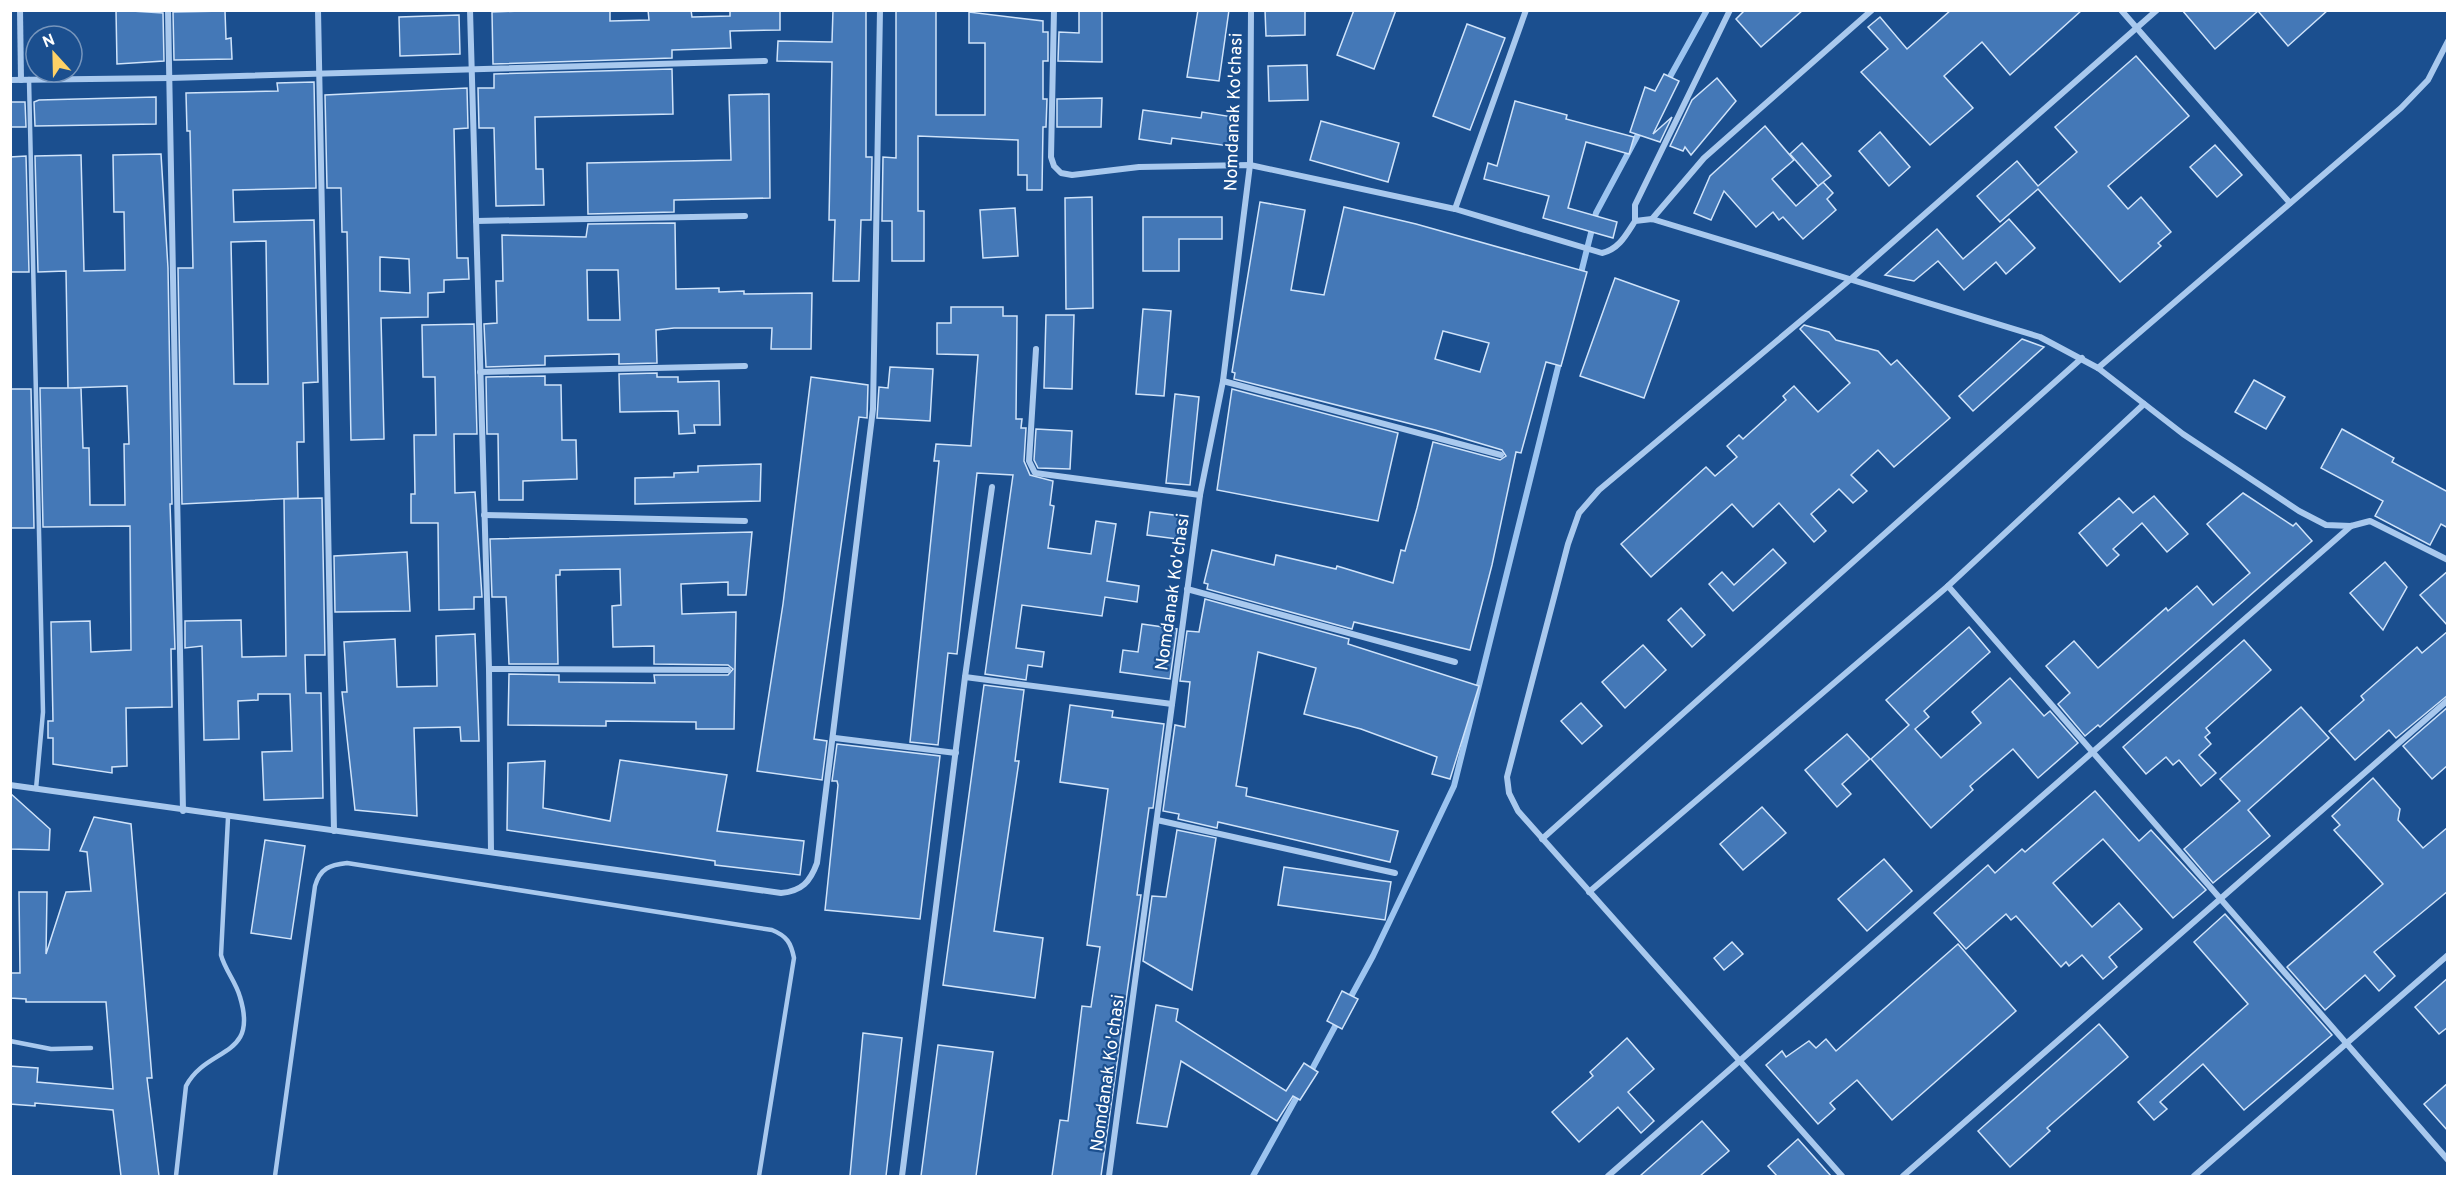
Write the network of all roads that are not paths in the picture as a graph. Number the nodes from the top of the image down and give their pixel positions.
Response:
1 (20, 10) edge
2 (168, 10) edge
3 (318, 10) edge
4 (470, 10) edge
5 (880, 10) edge
6 (1054, 10) edge
7 (1251, 10) edge
8 (1526, 10) edge
9 (1730, 10) edge
10 (2121, 10) edge
11 (2157, 10) edge
12 (1869, 11) edge
13 (2136, 28) junction
14 (2447, 44) edge
15 (765, 61) dead end
16 (471, 69) junction
17 (319, 72) junction
18 (170, 78) junction
19 (84, 79) edge
20 (10, 80) edge
21 (21, 80) joint
22 (29, 84) edge
23 (1250, 165) junction
24 (2290, 203) junction
25 (1455, 209) junction
26 (745, 216) dead end
27 (1652, 219) junction
28 (476, 221) junction
29 (1635, 221) junction
30 (1852, 278) junction
31 (1036, 349) dead end
32 (2082, 358) junction
33 (745, 366) dead end
34 (2098, 368) junction
35 (480, 372) junction
36 (1223, 381) junction
37 (2144, 404) junction
38 (1500, 455) dead end
39 (992, 487) dead end
40 (1200, 495) junction
41 (484, 515) junction
42 (745, 521) dead end
43 (2351, 526) junction
44 (2448, 560) edge
45 (1948, 586) junction
46 (1187, 589) junction
47 (1455, 662) dead end
48 (489, 669) junction
49 (729, 670) dead end
50 (965, 677) junction
51 (2448, 700) edge
52 (1172, 704) junction
53 (835, 738) junction
54 (2093, 752) junction
55 (956, 753) junction
56 (10, 785) edge
57 (36, 789) junction
58 (183, 811) junction
59 (228, 818) junction
60 (1156, 820) junction
61 (334, 831) junction
62 (1542, 838) junction
63 (491, 851) junction
64 (1395, 873) dead end
65 (1589, 892) junction
66 (2220, 898) junction
67 (2448, 955) edge
68 (10, 1041) edge
69 (2346, 1043) junction
70 (91, 1048) dead end
71 (1739, 1062) junction
72 (2448, 1160) edge
73 (176, 1176) edge
74 (275, 1176) edge
75 (759, 1176) edge
76 (902, 1176) edge
77 (1109, 1176) edge
78 (1608, 1176) edge
79 (1842, 1176) edge
80 (1903, 1176) edge
81 (2194, 1176) edge

1 - 21 street
2 - 18 street
3 - 17 street
4 - 16 street
5 - 53 street
6 - 23 street
7 - 23 street, Nomdanak Ko'chasi
8 - 25 street
9 - 29 street
10 - 13 street
11 - 13 street
12 - 27 street
13 - 24 street
13 - 30 street
14 - 24 street
15 - 16 street
16 - 17 street
16 - 28 street
17 - 18 street
17 - 61 street
18 - 19 street
18 - 58 street
20 - 21 street
22 - 57 lane
23 - 25 street
23 - 36 street, Nomdanak Ko'chasi
24 - 34 street
25 - 29 street
26 - 28 street
27 - 29 street
27 - 30 street
28 - 35 street
30 - 32 street
30 - 62 street
31 - 40 street
32 - 34 street
32 - 62 street
33 - 35 street
34 - 37 street
35 - 41 street
36 - 38 street
36 - 40 street, Nomdanak Ko'chasi
37 - 43 street
37 - 45 street
39 - 50 street
40 - 46 street, Nomdanak Ko'chasi
41 - 42 street
41 - 48 street
43 - 44 street
43 - 54 street
45 - 54 street
45 - 65 street
46 - 47 street
46 - 52 street, Nomdanak Ko'chasi
48 - 49 street
48 - 63 street
50 - 52 street
50 - 55 street
51 - 66 street
52 - 60 street, Nomdanak Ko'chasi
53 - 55 street
53 - 63 street
54 - 66 street
54 - 71 street
55 - 76 street
56 - 57 street
57 - 58 street
58 - 59 street
59 - 61 street
59 - 73 lane
60 - 64 street
60 - 77 street, Nomdanak Ko'chasi
61 - 63 street
62 - 65 street
65 - 71 street
66 - 69 street
66 - 80 street
67 - 69 street
68 - 70 lane
69 - 72 street
69 - 81 street
71 - 78 street
71 - 79 street
74 - 75 lane

